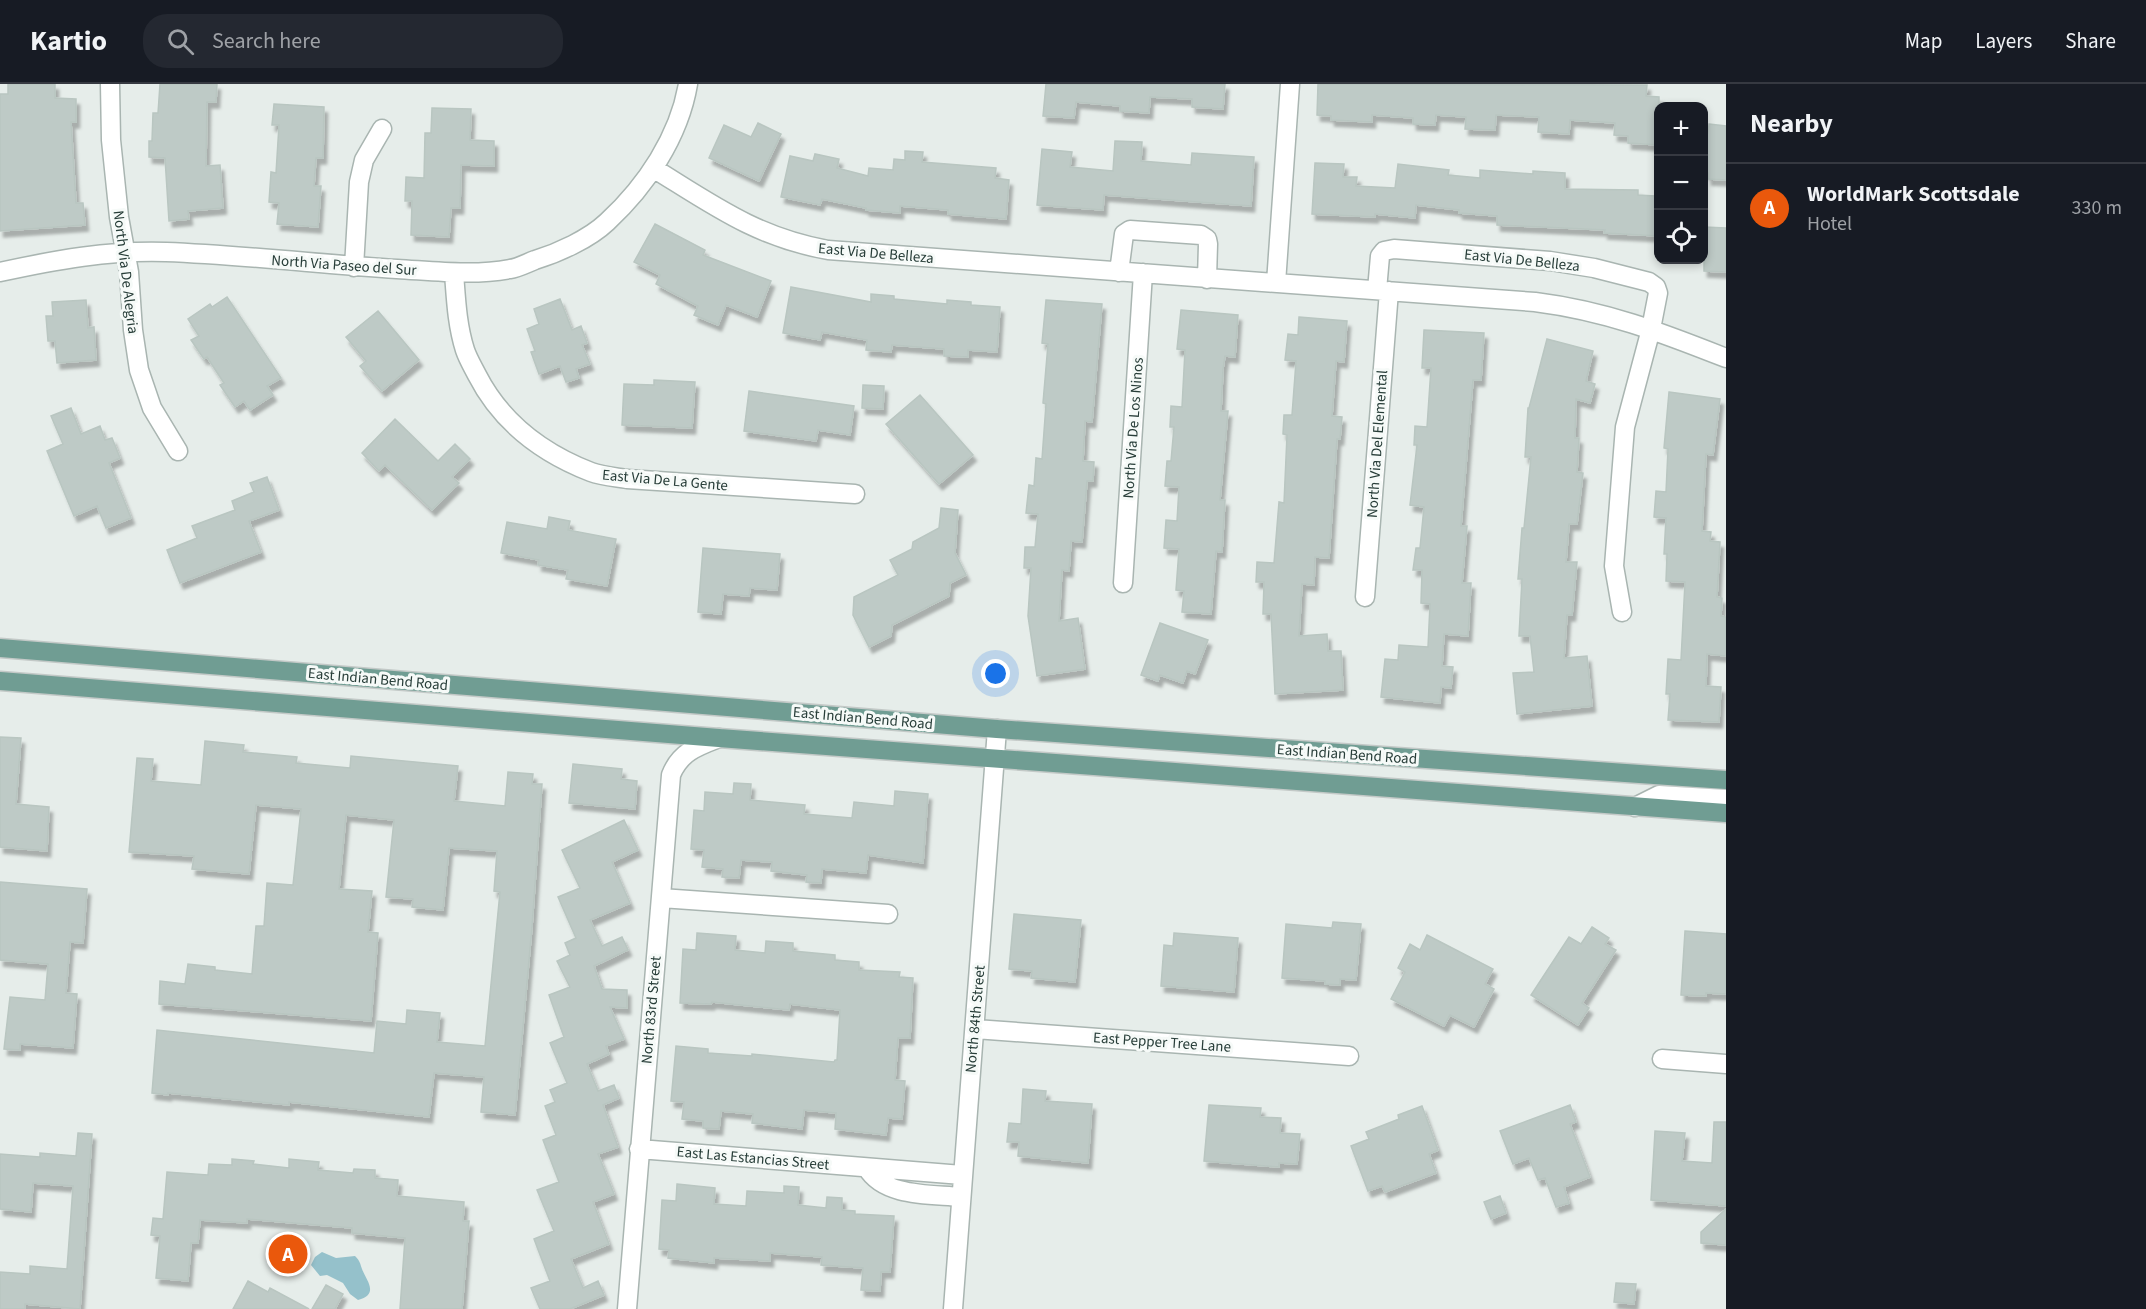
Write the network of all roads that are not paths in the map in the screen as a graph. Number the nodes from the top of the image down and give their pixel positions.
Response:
1 (110, 84) edge
2 (688, 84) edge
3 (1290, 84) edge
4 (382, 129) dead end
5 (653, 168) junction
6 (126, 253) junction
7 (354, 267) junction
8 (0, 272) edge
9 (1119, 272) junction
10 (454, 273) junction
11 (1143, 273) junction
12 (1207, 279) junction
13 (1276, 283) junction
14 (1383, 291) junction
15 (1651, 328) junction
16 (1726, 358) edge
17 (178, 451) dead end
18 (855, 494) dead end
19 (1123, 582) dead end
20 (1365, 597) dead end
21 (1622, 612) dead end
22 (0, 648) edge
23 (0, 681) edge
24 (997, 729) junction
25 (719, 738) junction
26 (995, 758) junction
27 (1726, 780) edge
28 (1726, 799) edge
29 (1635, 807) junction
30 (1726, 813) edge
31 (661, 898) junction
32 (888, 914) dead end
33 (975, 1029) junction
34 (1349, 1056) dead end
35 (1662, 1059) dead end
36 (1726, 1064) edge
37 (639, 1149) junction
38 (867, 1168) junction
39 (962, 1175) junction
40 (960, 1197) junction
41 (627, 1309) edge
42 (953, 1309) edge

1 - 6 street, North Via De Alegria
2 - 5 street
3 - 13 street
4 - 7 street
5 - 9 street, East Via De Belleza
5 - 10 street, North Via Paseo del Sur
6 - 7 street, North Via Paseo del Sur
6 - 8 street, North Via Paseo del Sur
6 - 17 street, North Via De Alegria
7 - 10 street, North Via Paseo del Sur
9 - 11 street, East Via De Belleza
9 - 12 street
10 - 18 street, East Via De La Gente
11 - 12 street, East Via De Belleza
11 - 19 street, North Via De Los Ninos
12 - 13 street, East Via De Belleza
13 - 14 street, East Via De Belleza
14 - 15 street, East Via De Belleza
14 - 15 street, East Via De Belleza
14 - 20 street, North Via Del Elemental
15 - 16 street, East Via De Belleza
15 - 21 street
22 - 24 main road, East Indian Bend Road
23 - 25 main road, East Indian Bend Road
24 - 26 street, North 84th Street
24 - 27 main road, East Indian Bend Road
25 - 26 main road, East Indian Bend Road
25 - 31 street, North 83rd Street
26 - 29 main road, East Indian Bend Road
26 - 33 street, North 84th Street
28 - 29 street
29 - 30 main road, East Indian Bend Road
31 - 32 street
31 - 37 street, North 83rd Street
33 - 34 street, East Pepper Tree Lane
33 - 39 street, North 84th Street
35 - 36 street
37 - 38 street, East Las Estancias Street
37 - 41 street, North 83rd Street
38 - 39 street, East Las Estancias Street
38 - 40 street
39 - 40 street, North 84th Street
40 - 42 street, North 84th Street

